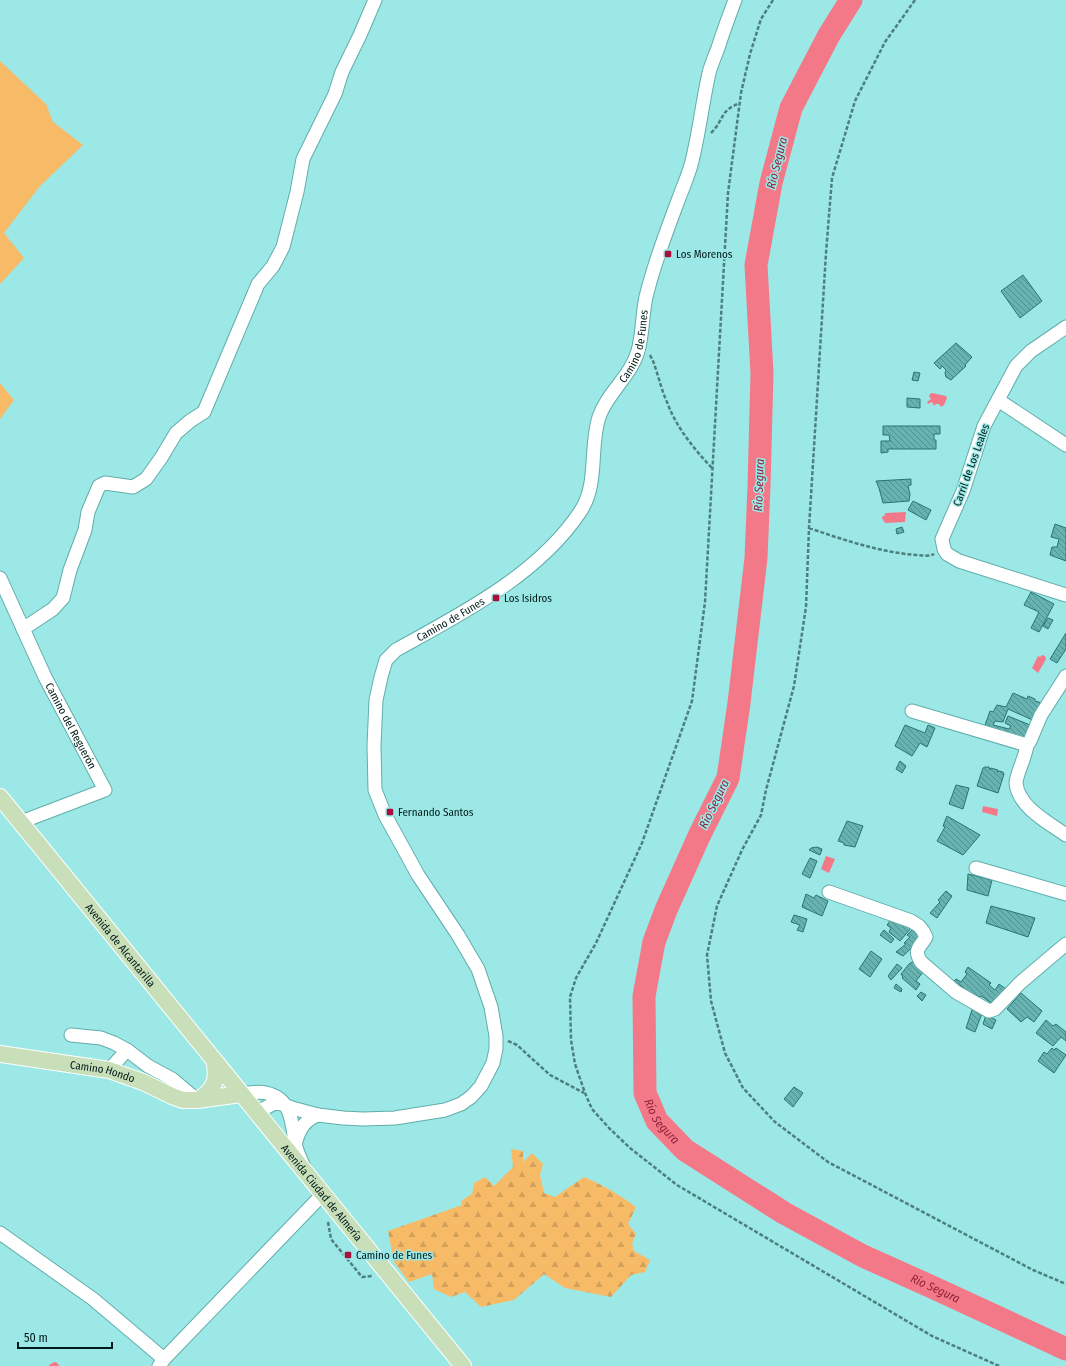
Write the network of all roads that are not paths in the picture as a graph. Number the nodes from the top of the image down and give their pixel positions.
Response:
1 (375, 0) edge
2 (735, 0) edge
3 (1066, 327) edge
4 (998, 400) junction
5 (1066, 445) edge
6 (0, 578) edge
7 (1066, 595) edge
8 (23, 629) junction
9 (1066, 676) edge
10 (912, 711) dead end
11 (1026, 745) junction
12 (0, 797) edge
13 (21, 822) junction
14 (1066, 835) edge
15 (976, 868) dead end
16 (829, 892) dead end
17 (1066, 894) edge
18 (1066, 944) edge
19 (71, 1035) dead end
20 (127, 1050) junction
21 (0, 1054) edge
22 (214, 1060) junction
23 (109, 1070) junction
24 (241, 1094) junction
25 (199, 1099) junction
26 (285, 1105) junction
27 (318, 1115) junction
28 (260, 1117) junction
29 (295, 1142) junction
30 (307, 1174) junction
31 (318, 1198) junction
32 (0, 1233) edge
33 (162, 1362) edge
34 (463, 1366) edge

1 - 8 street
2 - 27 street, Camino de Funes
3 - 4 street, Carril de Los Leales
4 - 5 street
4 - 7 street, Carril de Los Leales
6 - 8 street, Camino del Reguerón
8 - 13 street, Camino del Reguerón
9 - 11 street
10 - 11 street
11 - 14 street
12 - 13 main road, Avenida de Alcantarilla
13 - 22 main road, Avenida de Alcantarilla
15 - 17 street
16 - 18 street
19 - 20 street
20 - 23 street
20 - 25 street
21 - 23 main road, Camino Hondo
22 - 24 main road, Avenida de Alcantarilla
22 - 25 main road
23 - 25 main road, Camino Hondo
24 - 25 main road, Camino Hondo
24 - 26 street
24 - 28 main road, Avenida Ciudad de Almería
26 - 27 street, Camino de Funes
26 - 28 street
26 - 29 street
27 - 29 street
28 - 30 main road, Avenida Ciudad de Almería
29 - 30 street
30 - 31 main road, Avenida Ciudad de Almería
31 - 33 street
31 - 34 main road, Avenida Ciudad de Almería
32 - 33 street

